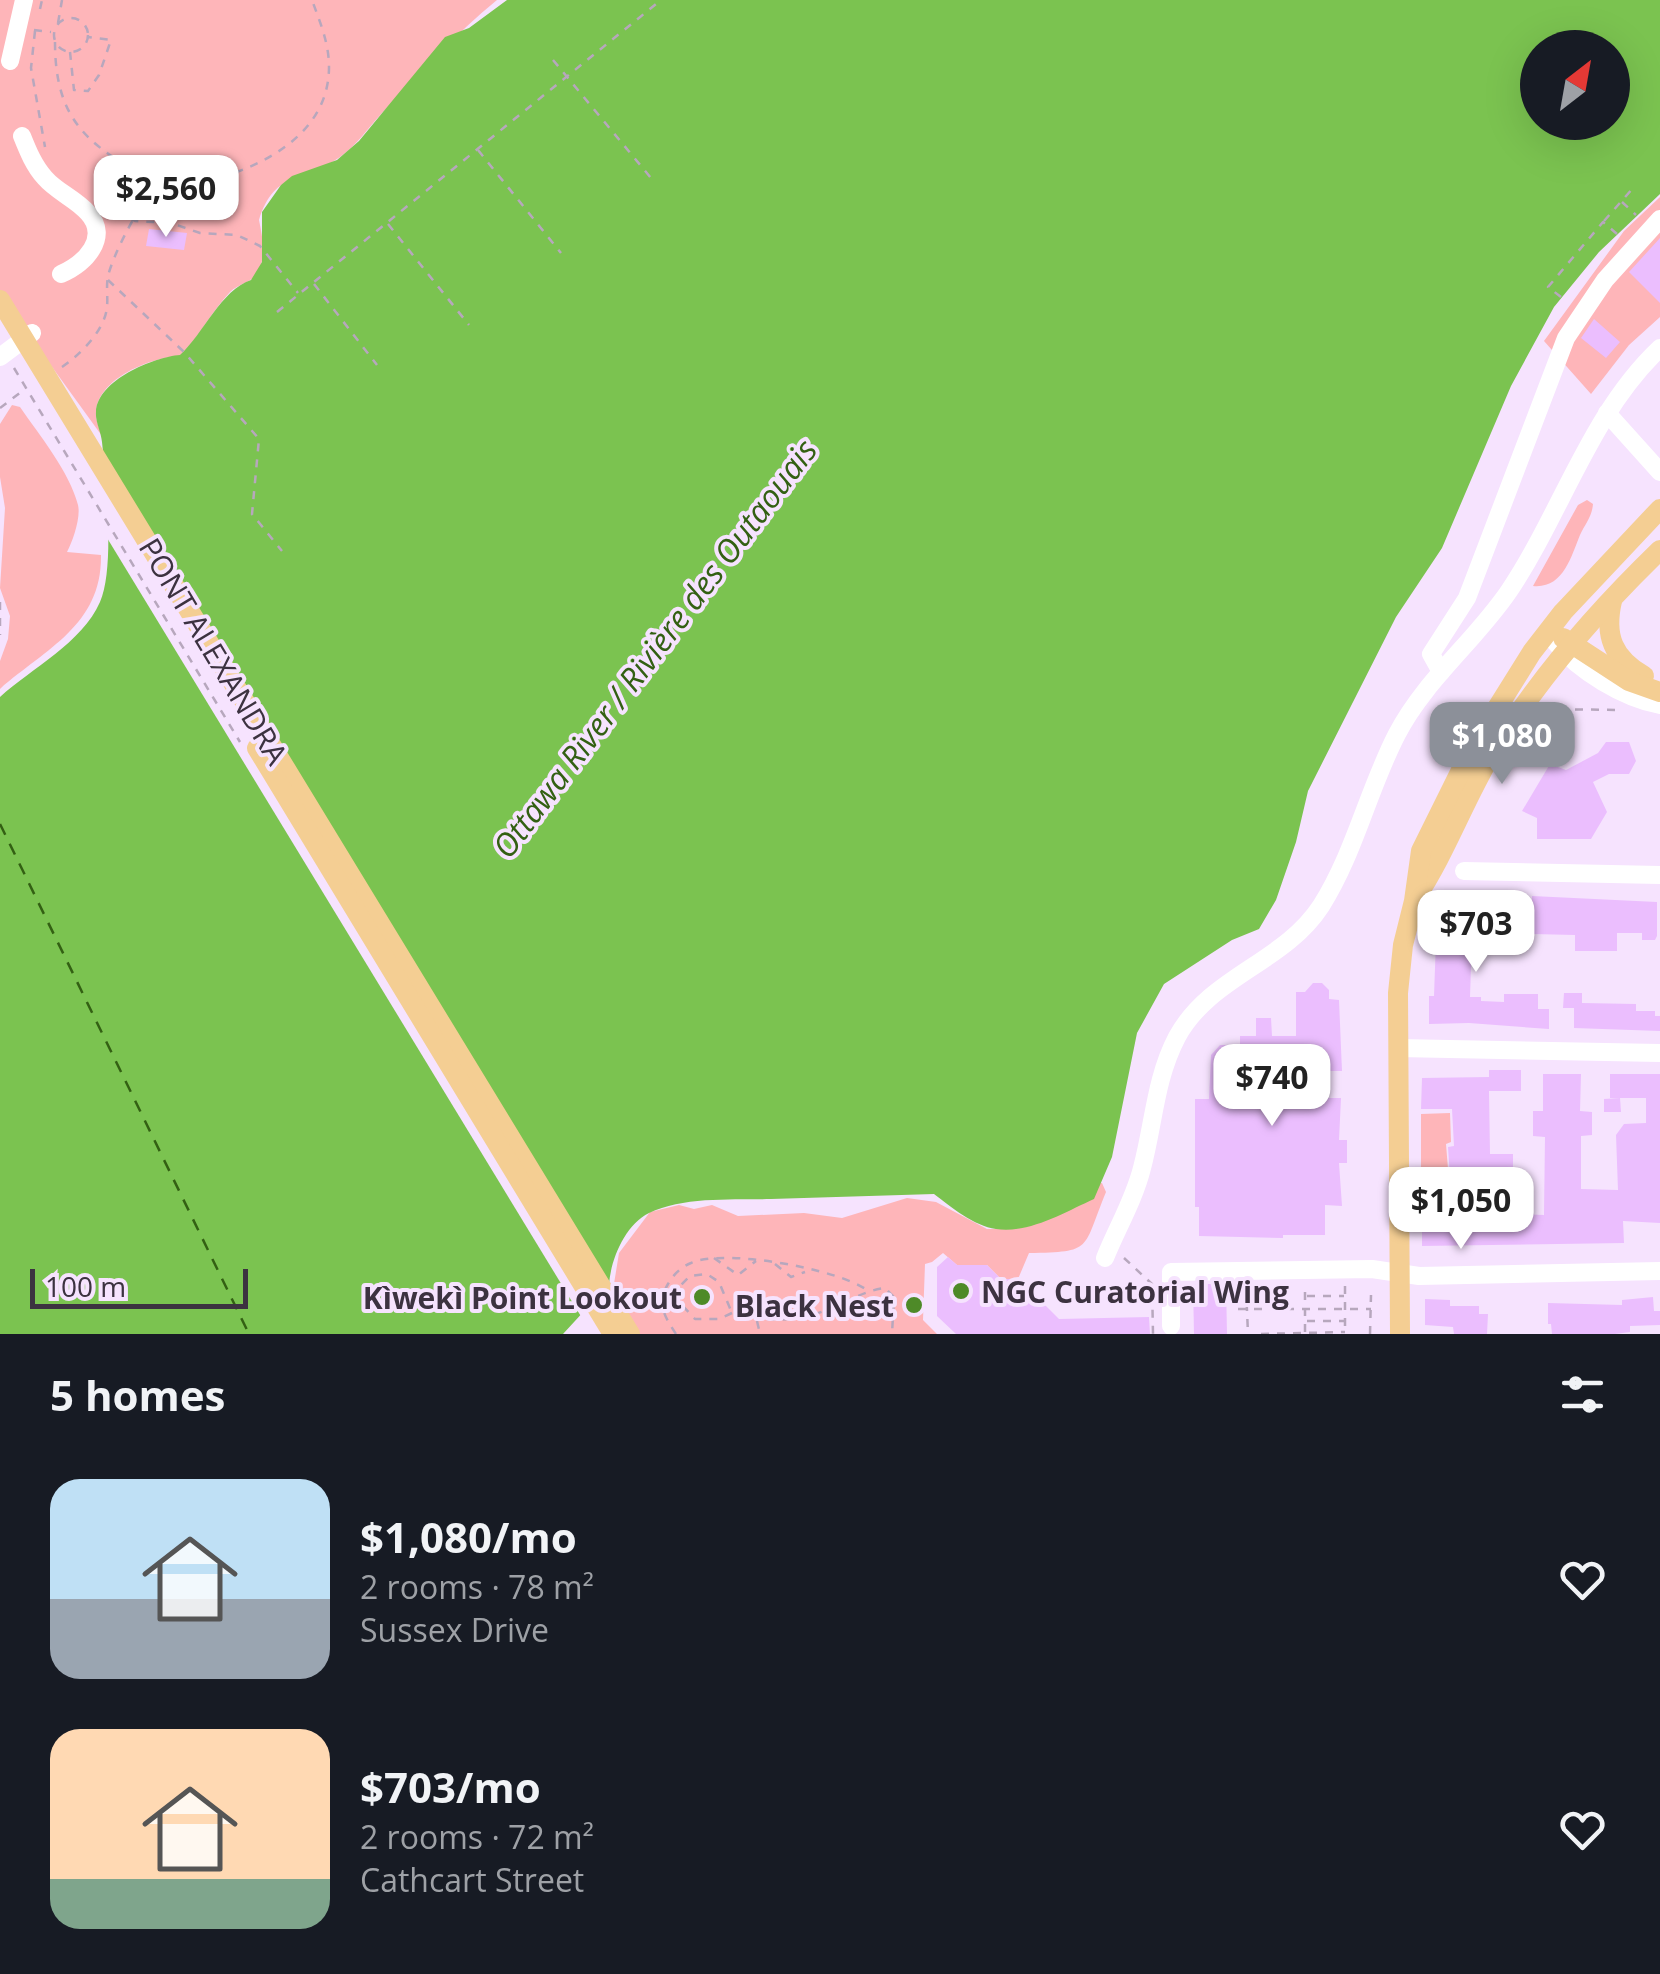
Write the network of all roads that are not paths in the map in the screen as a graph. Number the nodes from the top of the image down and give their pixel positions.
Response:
1 (24, 0) edge
2 (10, 61) dead end
3 (22, 136) dead end
4 (1660, 219) edge
5 (61, 274) dead end
6 (0, 300) edge
7 (0, 323) edge
8 (32, 334) dead end
9 (1660, 348) edge
10 (5, 360) edge
11 (1608, 413) junction
12 (1660, 472) edge
13 (1660, 509) edge
14 (1660, 550) edge
15 (1613, 599) junction
16 (1547, 632) junction
17 (1569, 648) junction
18 (1441, 672) junction
19 (1660, 683) edge
20 (1660, 692) edge
21 (1660, 705) edge
22 (1464, 871) dead end
23 (1660, 876) edge
24 (1414, 901) junction
25 (1398, 1048) junction
26 (1660, 1054) edge
27 (1107, 1252) road end
28 (1660, 1271) edge
29 (1399, 1273) junction
30 (1162, 1330) edge
31 (1399, 1332) edge
32 (613, 1334) edge
33 (630, 1334) edge

1 - 2 street
3 - 5 street
4 - 18 street
6 - 33 main road, PONT ALEXANDRA
7 - 32 main road
8 - 10 street
9 - 11 street
11 - 12 street
11 - 18 street
13 - 16 main road
14 - 15 main road
15 - 17 main road
15 - 19 main road
16 - 17 main road
16 - 24 main road
17 - 20 main road
17 - 21 street
17 - 24 main road
18 - 27 street
22 - 23 street
24 - 25 main road
25 - 26 street
25 - 29 main road
28 - 29 street
29 - 30 street
29 - 31 main road

